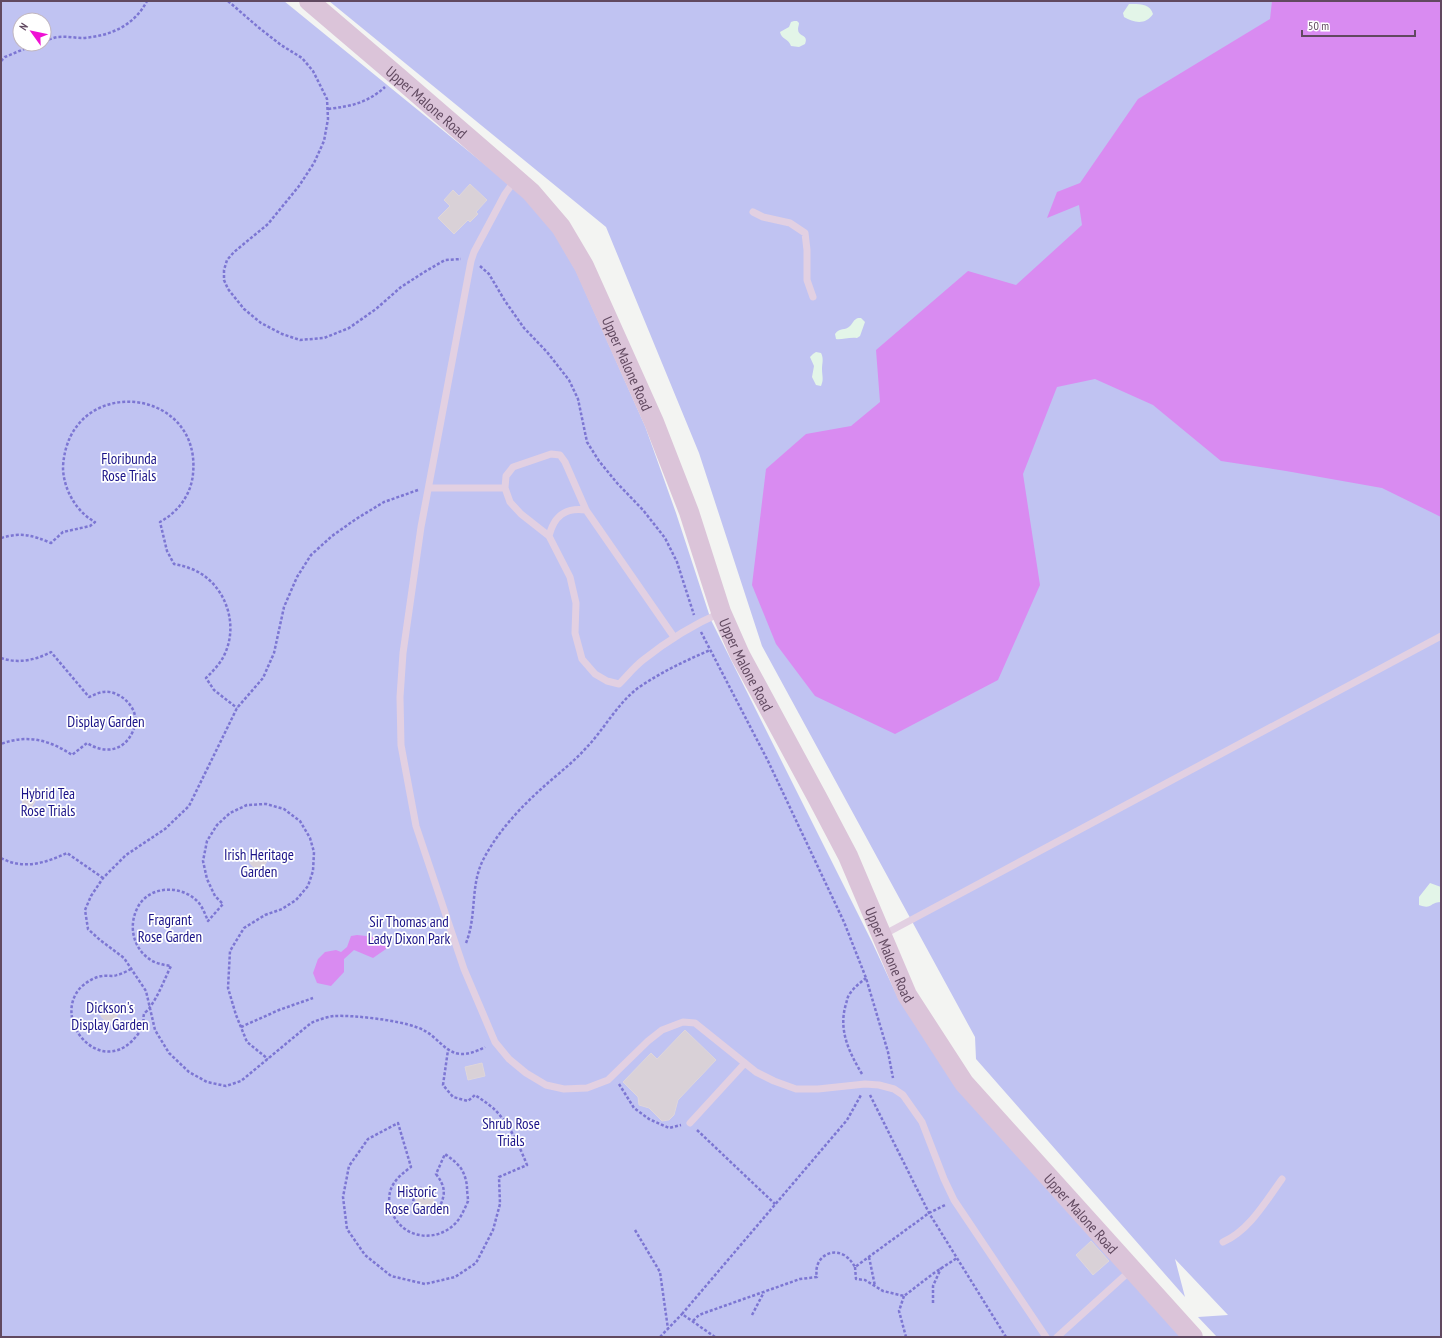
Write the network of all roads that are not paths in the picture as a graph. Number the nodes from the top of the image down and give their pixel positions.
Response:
1 (308, 1) edge
2 (516, 179) junction
3 (752, 212) dead end
4 (813, 297) dead end
5 (429, 488) junction
6 (505, 488) junction
7 (586, 510) junction
8 (549, 536) junction
9 (721, 612) junction
10 (1441, 636) edge
11 (674, 637) junction
12 (882, 936) junction
13 (746, 1063) junction
14 (690, 1123) road end
15 (1282, 1178) dead end
16 (1223, 1242) dead end
17 (1132, 1269) junction
18 (1046, 1337) edge
19 (1057, 1337) edge
20 (1193, 1337) edge

1 - 2 main road, Upper Malone Road
2 - 5 lane
2 - 9 main road, Upper Malone Road
3 - 4 lane
5 - 6 lane
5 - 13 lane
6 - 7 lane
6 - 8 lane
7 - 8 lane
7 - 11 lane
8 - 11 lane
9 - 11 lane
9 - 12 main road, Upper Malone Road
10 - 12 lane
12 - 17 main road, Upper Malone Road
13 - 14 lane
13 - 18 lane
15 - 16 lane
17 - 19 lane
17 - 20 main road, Upper Malone Road

